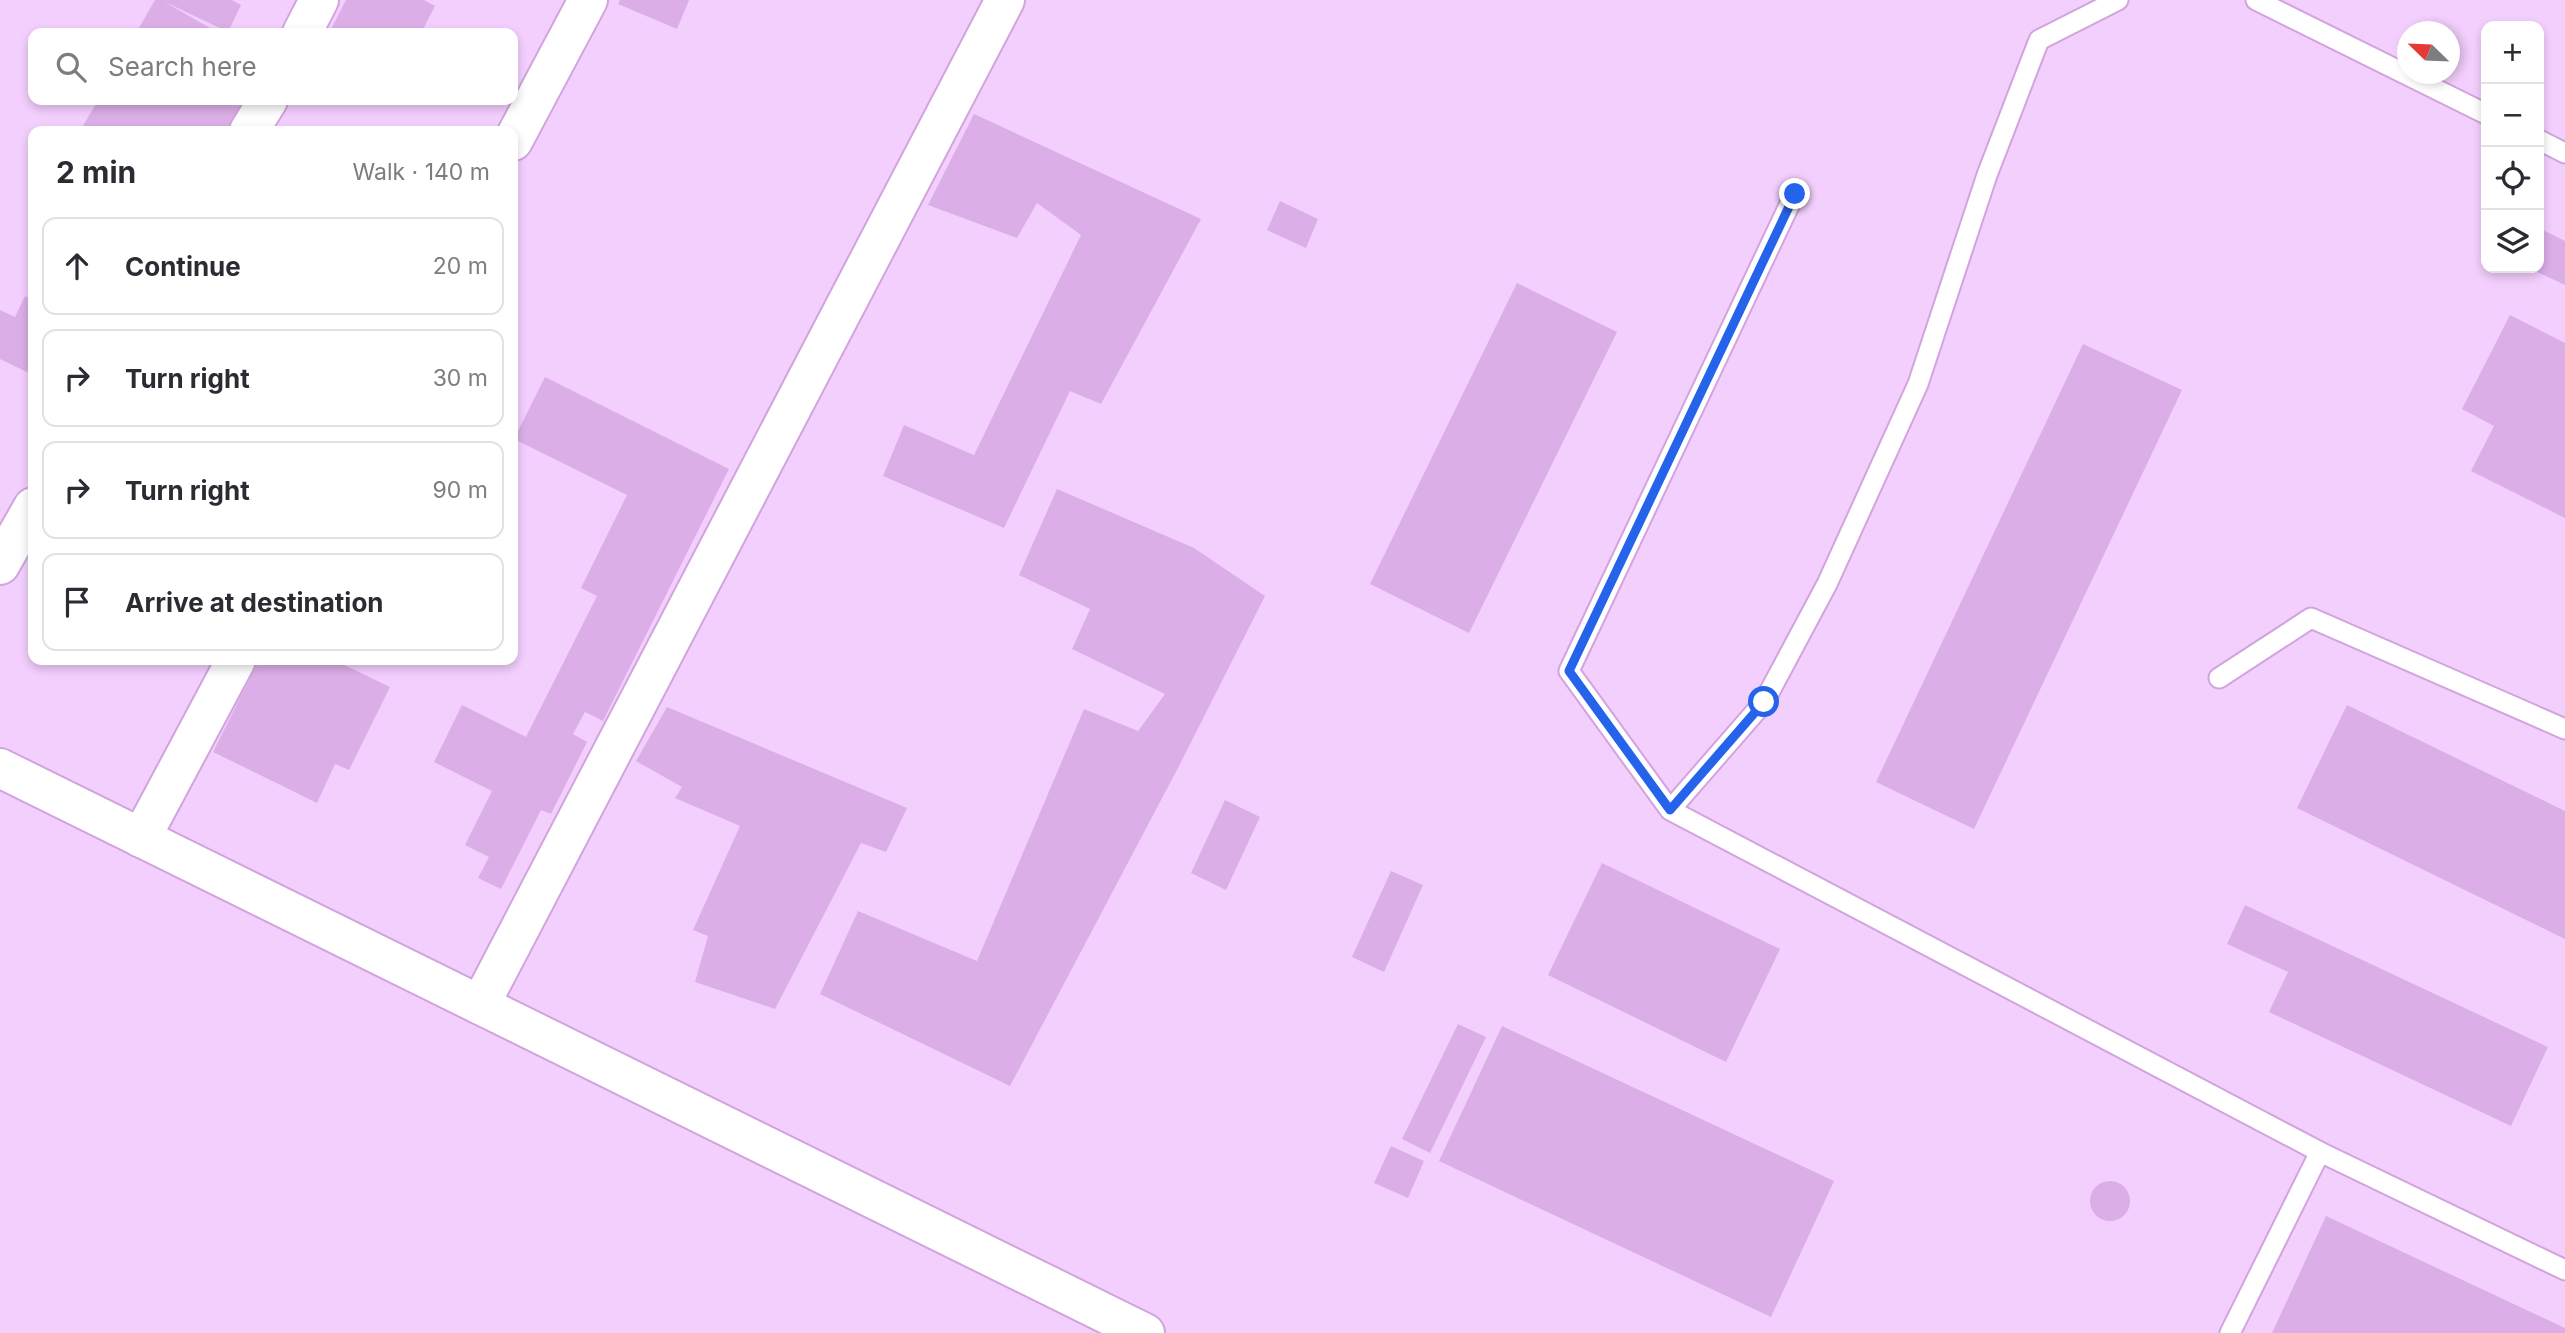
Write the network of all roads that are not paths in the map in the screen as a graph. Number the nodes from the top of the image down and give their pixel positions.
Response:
1 (319, 0) edge
2 (588, 0) edge
3 (1005, 0) edge
4 (2118, 0) edge
5 (2256, 0) edge
6 (305, 28) edge
7 (265, 105) edge
8 (2481, 112) edge
9 (253, 126) edge
10 (518, 132) edge
11 (2544, 142) edge
12 (2565, 153) edge
13 (1795, 194) dead end
14 (28, 516) edge
15 (0, 565) edge
16 (233, 665) edge
17 (2219, 678) dead end
18 (2565, 729) edge
19 (0, 768) edge
20 (1670, 810) junction
21 (141, 838) junction
22 (480, 1005) junction
23 (2320, 1152) junction
24 (2565, 1270) edge
25 (1145, 1333) edge
26 (2230, 1333) edge

1 - 6 street
2 - 10 street
3 - 22 street
4 - 20 lane
5 - 8 lane
7 - 9 street
11 - 12 lane
13 - 20 lane
14 - 15 street
16 - 21 street
17 - 18 lane
19 - 21 street
20 - 23 lane
21 - 22 street
22 - 25 street
23 - 24 lane
23 - 26 lane

